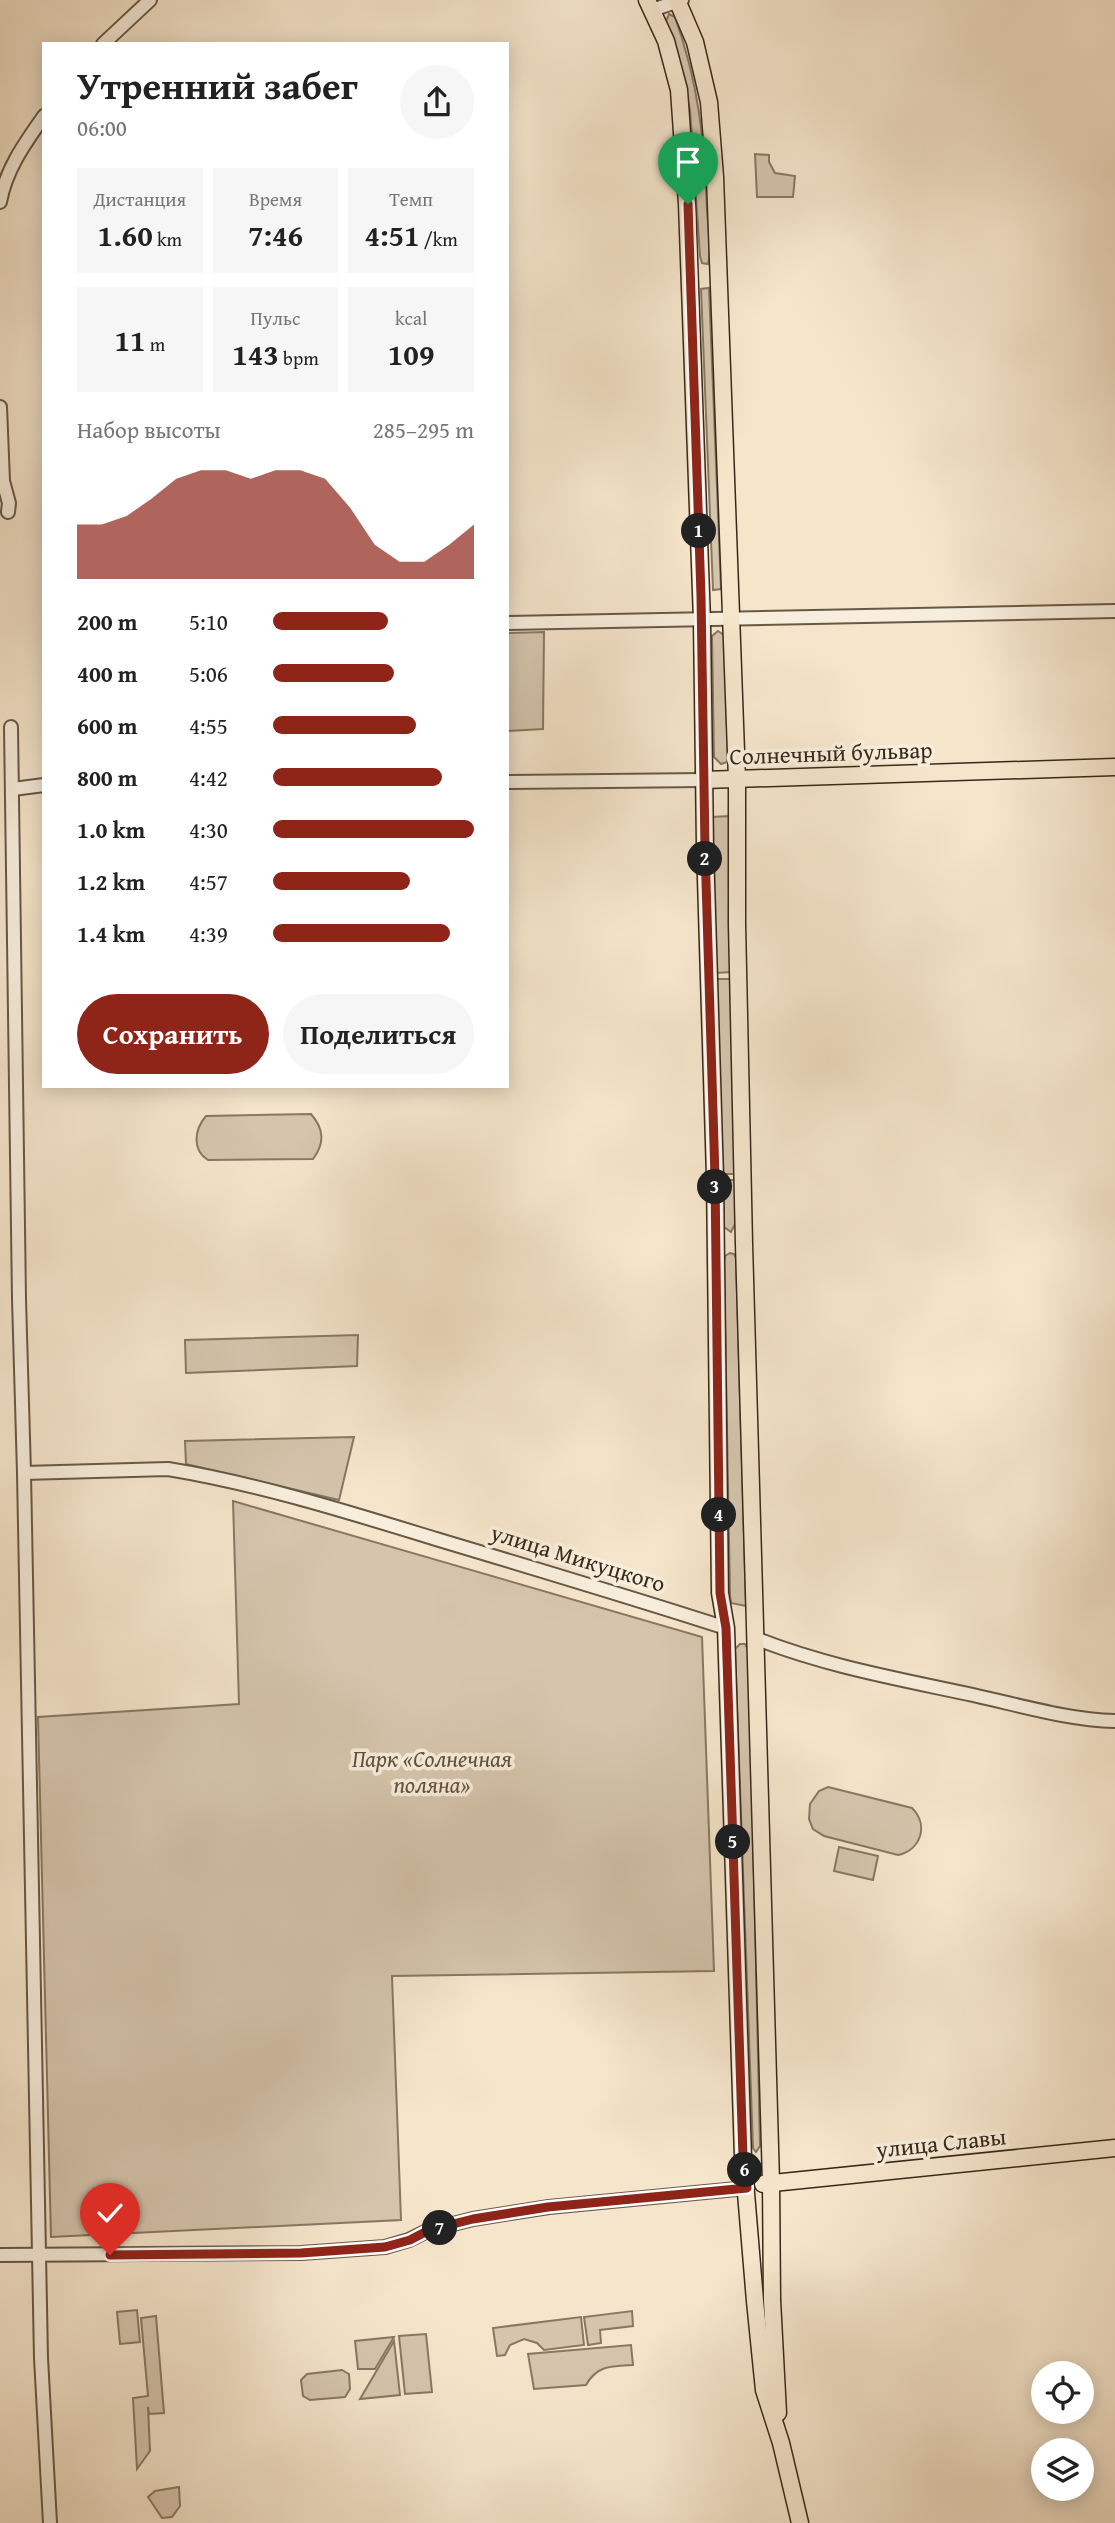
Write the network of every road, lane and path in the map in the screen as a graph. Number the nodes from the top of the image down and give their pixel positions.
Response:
1 (150, 0) edge
2 (679, 1) edge
3 (650, 5) edge
4 (105, 42) edge
5 (42, 119) edge
6 (0, 202) edge
7 (690, 272) junction
8 (718, 276) junction
9 (0, 407) edge
10 (8, 512) dead end
11 (1115, 611) edge
12 (732, 619) junction
13 (702, 621) junction
14 (509, 623) edge
15 (11, 727) dead end
16 (1115, 767) edge
17 (737, 779) junction
18 (704, 780) junction
19 (509, 782) edge
20 (42, 785) edge
21 (13, 789) junction
22 (716, 1244) junction
23 (744, 1244) junction
24 (24, 1473) junction
25 (726, 1628) junction
26 (755, 1638) junction
27 (1115, 1721) edge
28 (1115, 2148) edge
29 (771, 2182) junction
30 (747, 2188) junction
31 (0, 2255) edge
32 (39, 2255) junction
33 (780, 2443) junction
34 (50, 2523) edge
35 (800, 2523) edge

1 - 4 street
2 - 3 street
2 - 8 main road
3 - 7 main road
5 - 6 street
7 - 8 main road
7 - 13 main road
8 - 12 main road
9 - 10 street
11 - 12 street
12 - 13 street
12 - 17 main road
13 - 14 street
13 - 18 main road
15 - 21 street
16 - 17 main road, Солнечный бульвар
17 - 18 main road, Солнечный бульвар
17 - 23 main road
18 - 19 street, Солнечный бульвар
18 - 22 main road
20 - 21 street
21 - 24 street
22 - 23 main road
22 - 25 main road
23 - 26 main road
24 - 25 street, улица Микуцкого
24 - 32 street
25 - 26 main road, улица Микуцкого
25 - 30 main road
26 - 27 street, улица Микуцкого
26 - 29 main road
28 - 29 main road, улица Славы
29 - 30 main road, улица Славы
29 - 33 main road
30 - 32 street
30 - 33 main road
31 - 32 street
32 - 34 street
33 - 35 main road

